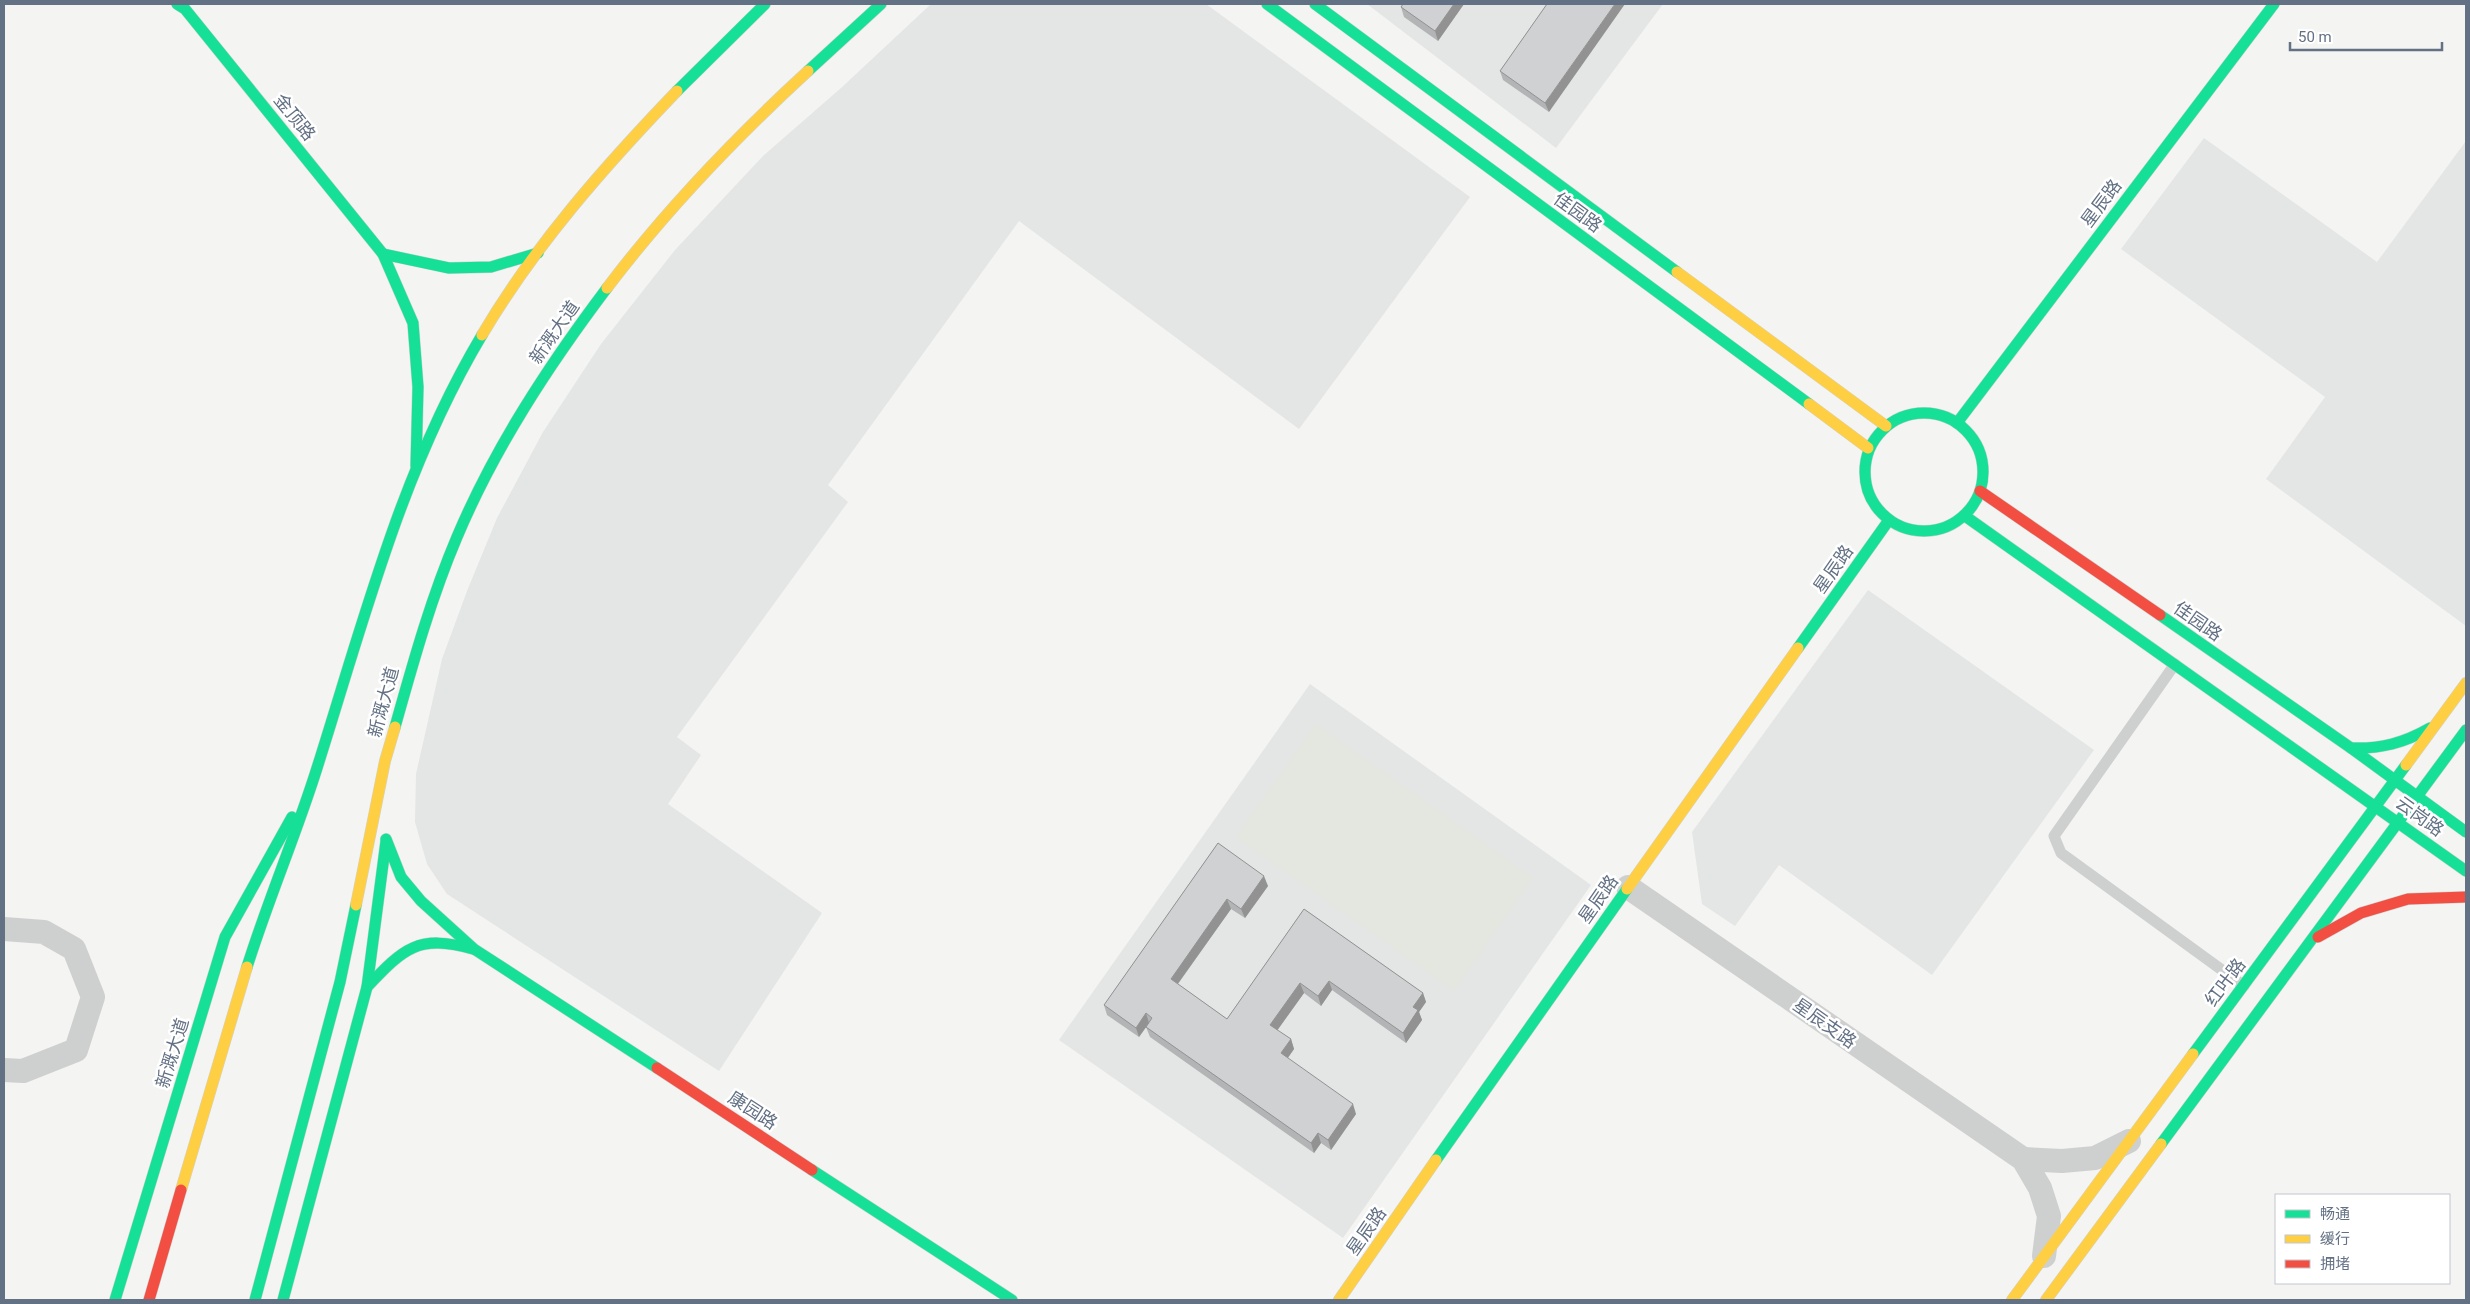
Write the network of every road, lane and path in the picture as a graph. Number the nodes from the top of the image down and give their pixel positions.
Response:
1 (177, 4) edge
2 (765, 4) edge
3 (881, 4) edge
4 (1267, 4) edge
5 (1315, 4) edge
6 (2274, 4) edge
7 (538, 252) junction
8 (383, 254) junction
9 (1957, 423) junction
10 (1886, 426) junction
11 (1868, 448) junction
12 (416, 467) junction
13 (1980, 491) junction
14 (1964, 516) junction
15 (1890, 520) junction
16 (2175, 664) junction
17 (2466, 683) edge
18 (2436, 725) junction
19 (2466, 730) edge
20 (2351, 748) junction
21 (385, 762) junction
22 (316, 774) junction
23 (2396, 780) junction
24 (2418, 796) junction
25 (2377, 807) junction
26 (2399, 822) junction
27 (386, 830) junction
28 (2466, 832) edge
29 (2466, 871) edge
30 (1628, 888) junction
31 (2466, 898) edge
32 (4, 929) edge
33 (2310, 942) junction
34 (474, 949) junction
35 (2244, 986) junction
36 (367, 987) junction
37 (4, 1070) edge
38 (2129, 1141) junction
39 (2023, 1159) junction
40 (2044, 1256) junction
41 (116, 1300) edge
42 (149, 1300) edge
43 (255, 1300) edge
44 (283, 1300) edge
45 (1012, 1300) edge
46 (1339, 1300) edge
47 (2012, 1300) edge
48 (2046, 1300) edge

1 - 8 main road, 金顶路
2 - 7 main road, 新溉大道
3 - 21 main road, 新溉大道
4 - 11 main road, 佳园路
5 - 10 main road, 佳园路
6 - 9 main road, 星辰路
7 - 8 main road
7 - 12 main road, 新溉大道
8 - 12 main road, 金顶路
9 - 10 main road
9 - 13 main road
10 - 11 main road
11 - 15 main road
12 - 22 main road, 新溉大道
13 - 14 main road
13 - 20 main road, 佳园路
14 - 15 main road
14 - 16 main road
15 - 30 main road, 星辰路
16 - 25 main road
16 - 35 lane
17 - 18 main road, 红叶路
18 - 20 main road
18 - 23 main road, 红叶路
19 - 24 main road
20 - 23 main road, 佳园路
21 - 27 main road, 新溉大道
21 - 43 main road, 新溉大道
22 - 41 main road, 新溉大道
22 - 42 main road, 新溉大道
23 - 24 main road, 云岗路
23 - 25 main road, 红叶路
24 - 26 main road
24 - 28 main road, 云岗路
25 - 26 main road, 云岗路
25 - 35 main road, 红叶路
26 - 29 main road, 云岗路
26 - 33 main road
27 - 34 main road
27 - 36 main road, 新溉大道
30 - 39 street, 星辰支路
30 - 46 main road, 星辰路
31 - 33 main road
32 - 37 street
33 - 48 main road
34 - 36 main road
34 - 45 main road, 康园路
35 - 38 main road, 红叶路
36 - 44 main road, 新溉大道
38 - 39 street
38 - 40 main road, 红叶路
39 - 40 street
40 - 47 main road, 红叶路

